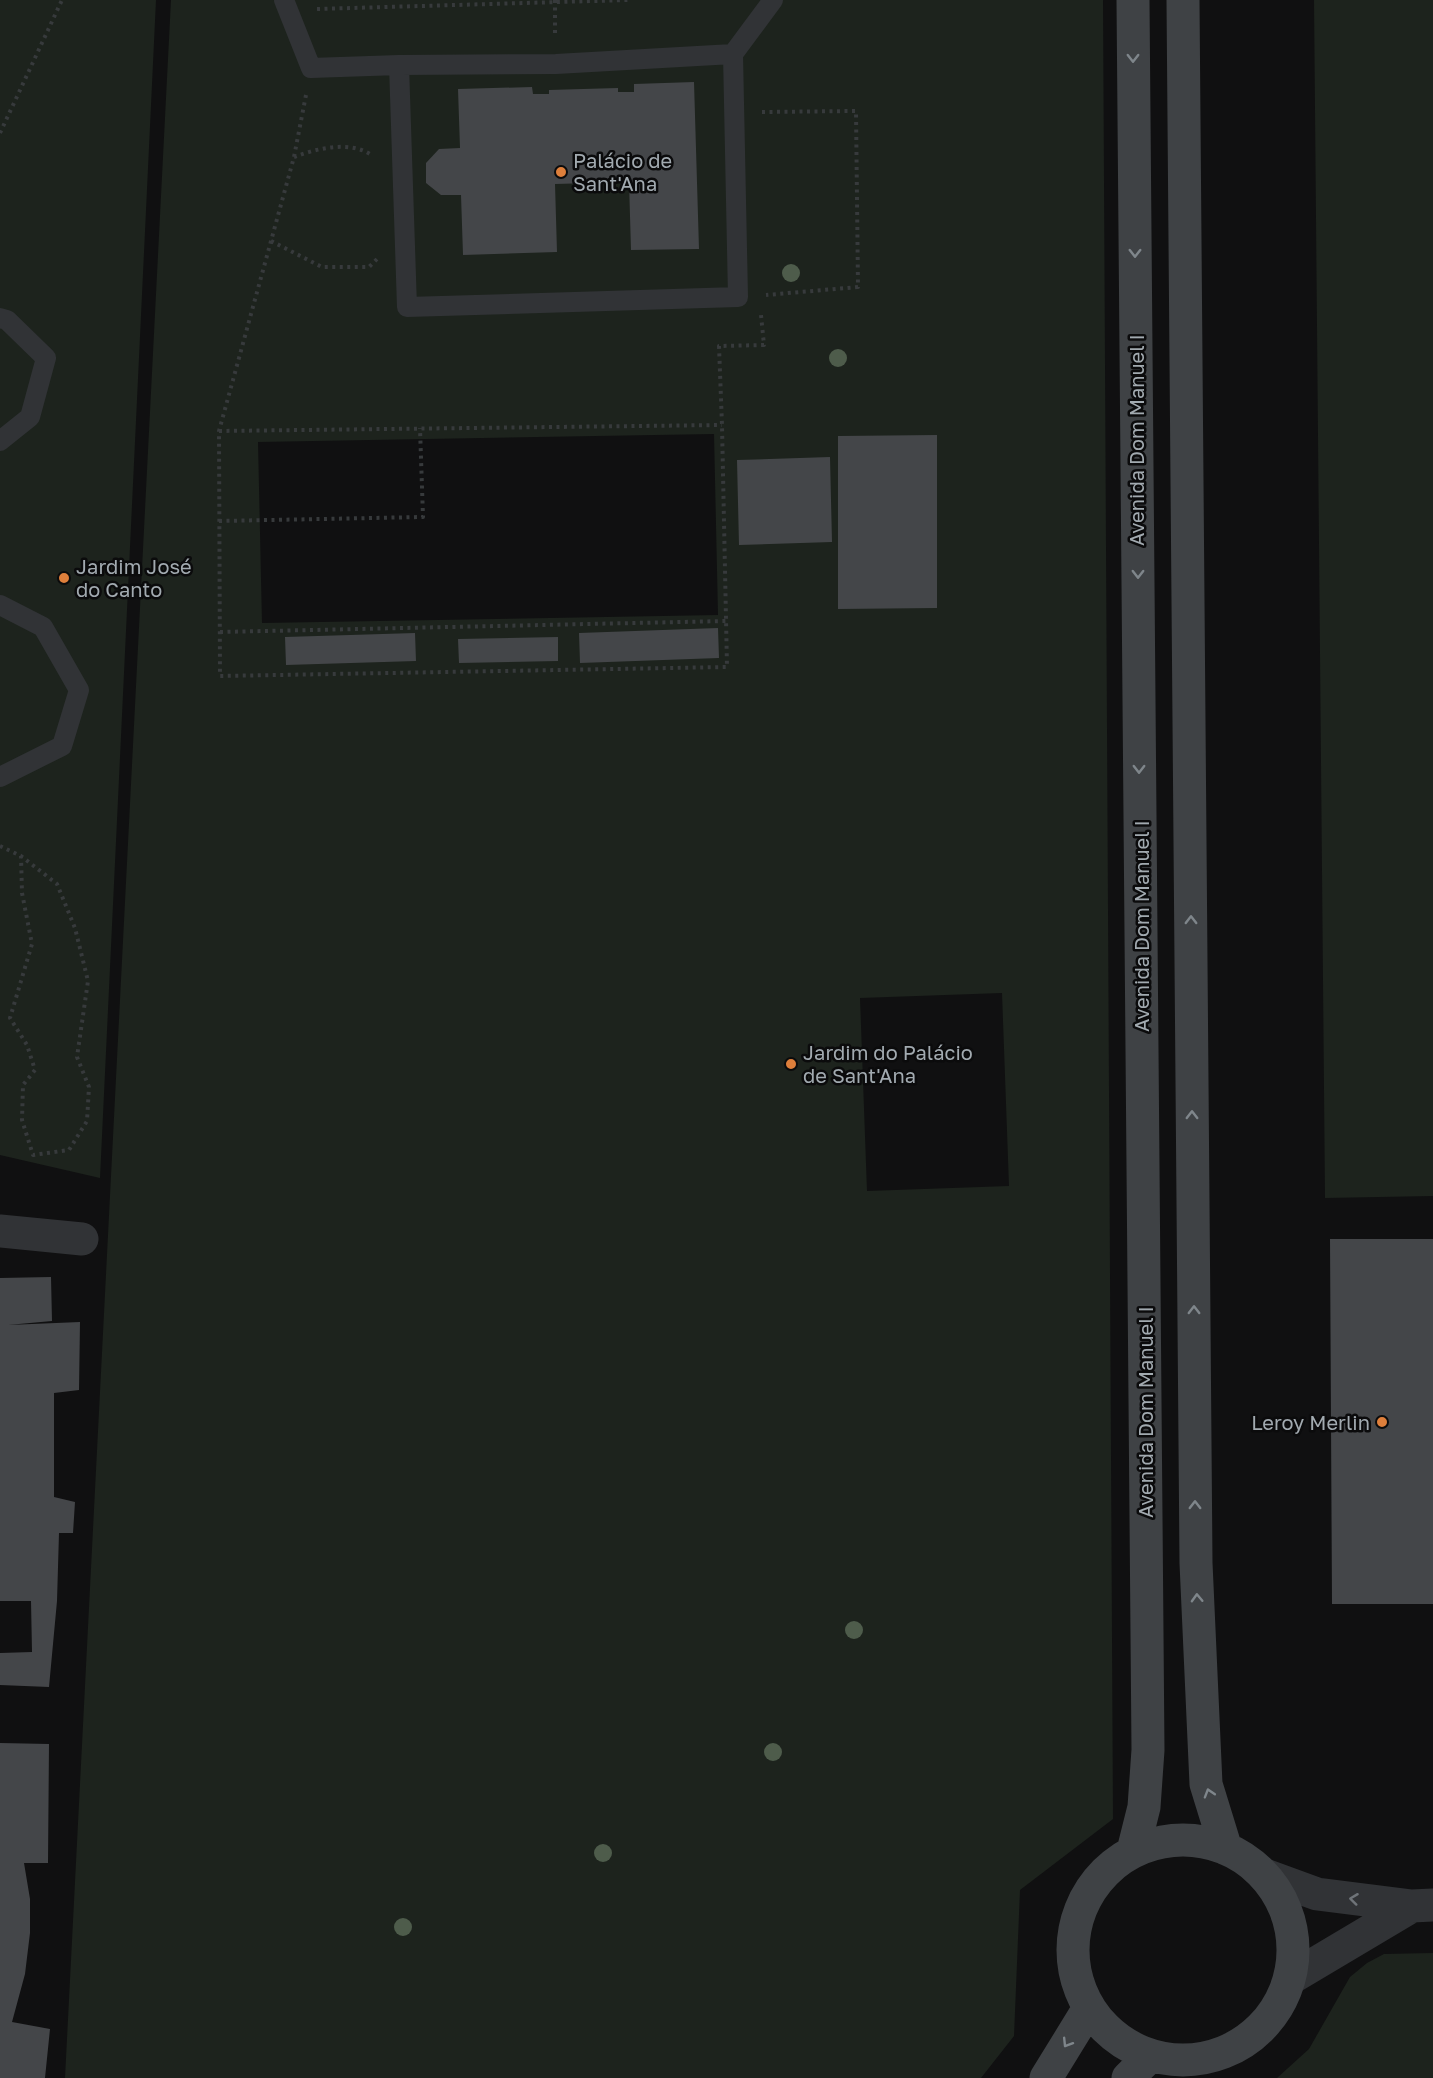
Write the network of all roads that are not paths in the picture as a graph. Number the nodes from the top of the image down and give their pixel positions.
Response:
1 (773, 0) edge
2 (1133, 0) edge
3 (1183, 0) edge
4 (285, 5) edge
5 (733, 54) junction
6 (399, 65) junction
7 (0, 318) edge
8 (0, 441) edge
9 (0, 605) edge
10 (1, 780) edge
11 (0, 1231) edge
12 (82, 1239) dead end
13 (1226, 1849) junction
14 (1133, 1851) junction
15 (1264, 1875) junction
16 (1422, 1905) edge
17 (1291, 1978) junction
18 (1089, 2008) junction
19 (1139, 2067) edge
20 (1046, 2078) edge

1 - 5 lane
2 -> 14 main road, Avenida Dom Manuel I
13 -> 3 main road
4 - 6 lane
5 - 6 lane
5 - 6 lane
7 - 8 lane
9 - 10 lane
11 - 12 street
13 - 14 main road
13 - 15 main road
14 - 18 main road
16 -> 15 street
15 - 17 main road
16 - 17 street
17 - 19 main road
18 - 19 main road
18 -> 20 main road

